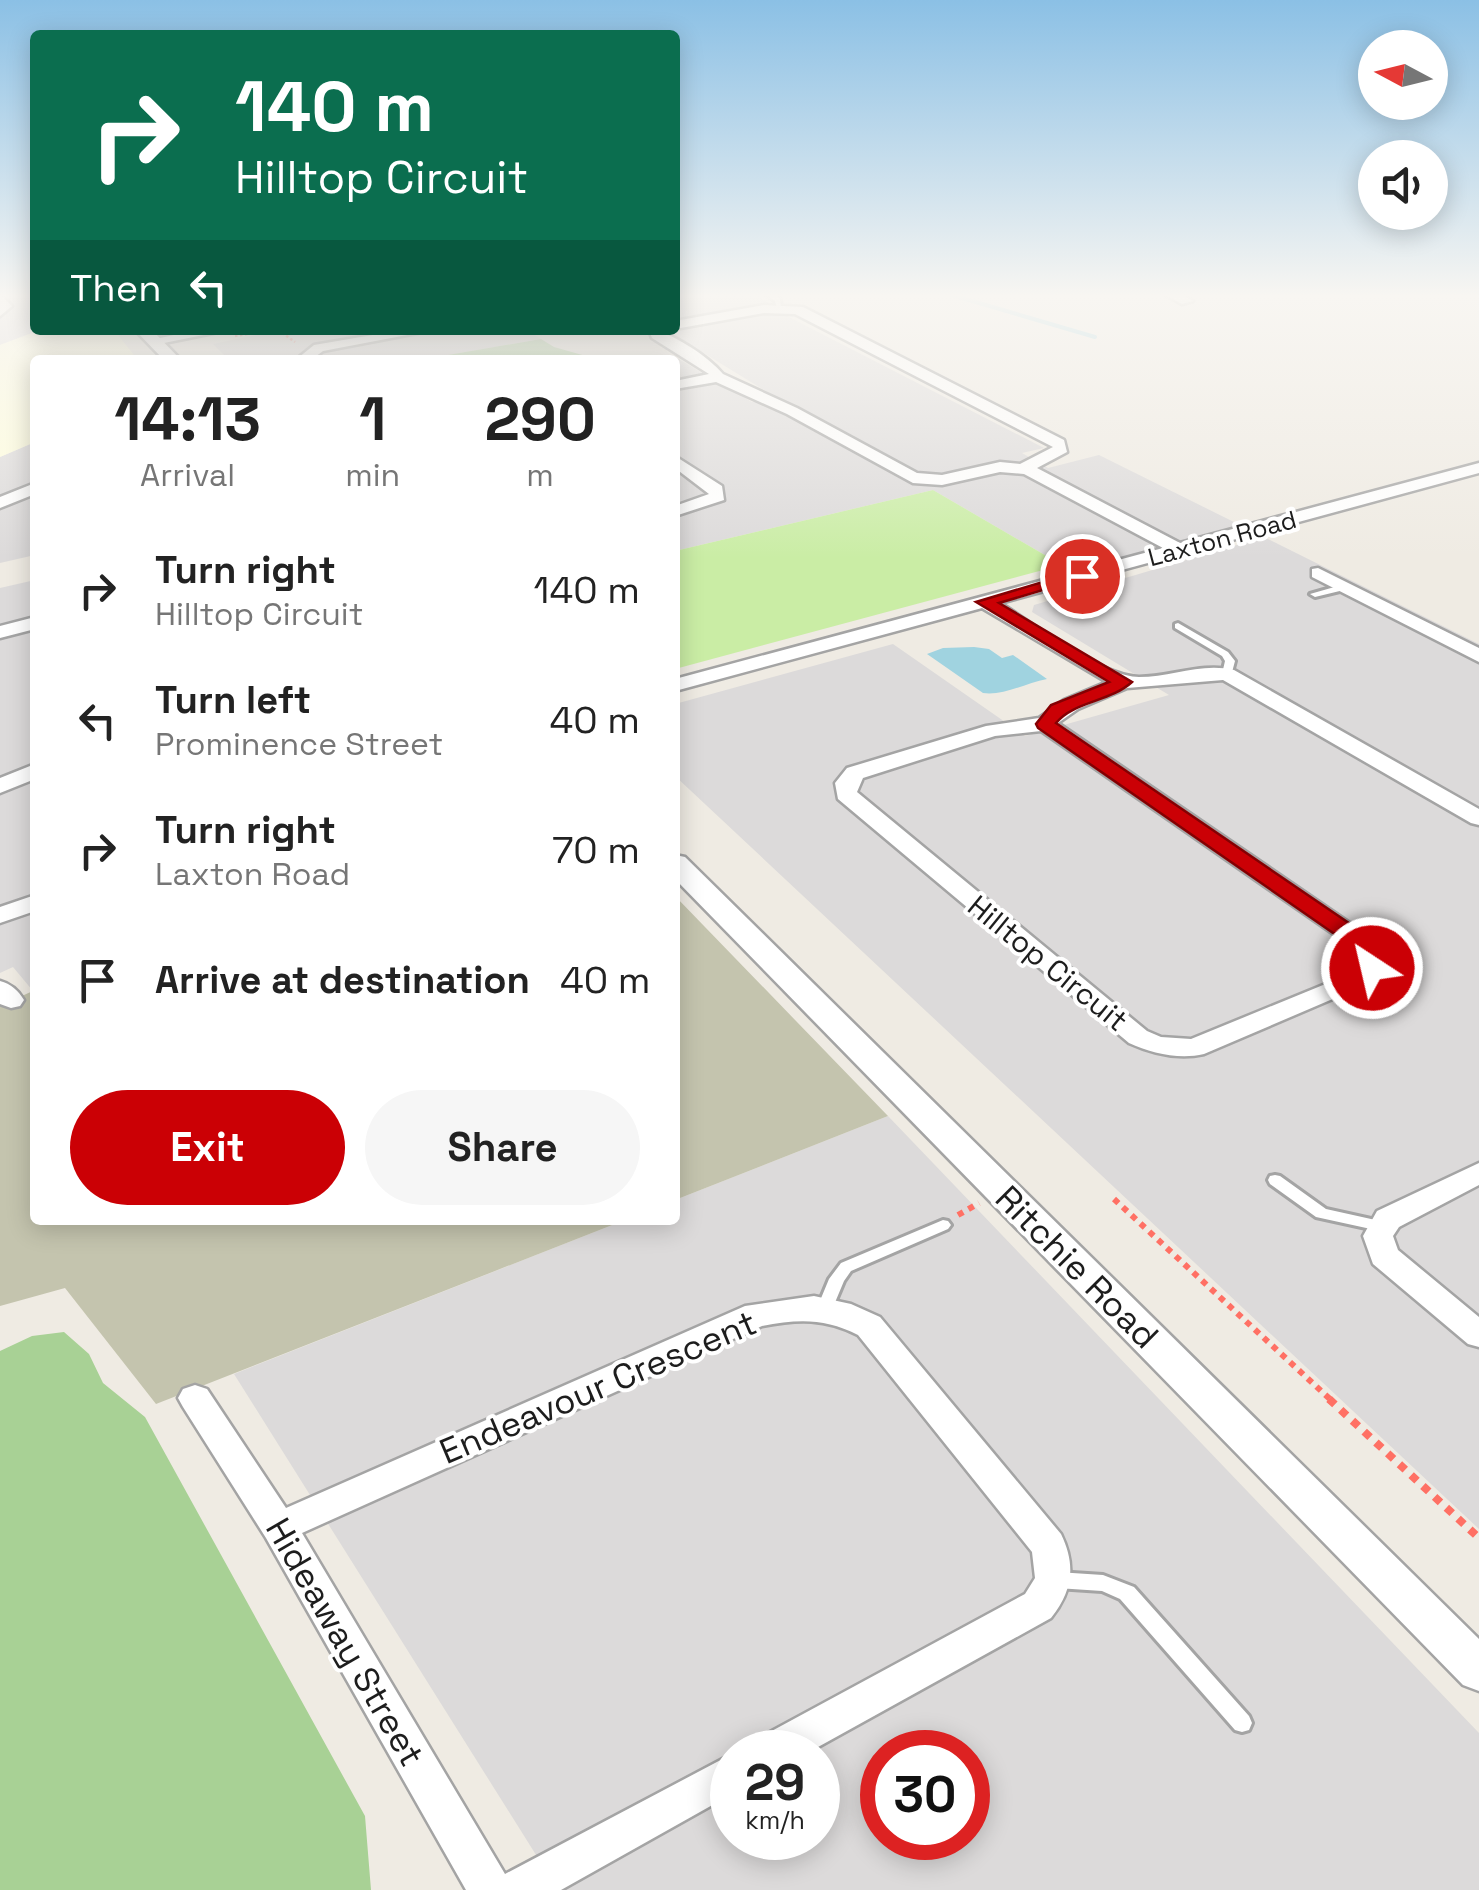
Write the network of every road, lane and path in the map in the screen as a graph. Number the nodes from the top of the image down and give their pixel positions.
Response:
1 (727, 381) edge
2 (938, 381) edge
3 (680, 464) edge
4 (1479, 468) edge
5 (1022, 469) junction
6 (30, 490) edge
7 (0, 504) edge
8 (680, 509) edge
9 (1178, 549) junction
10 (1318, 573) dead end
11 (1344, 586) junction
12 (1315, 594) dead end
13 (985, 602) junction
14 (30, 624) edge
15 (1178, 626) dead end
16 (0, 632) edge
17 (1479, 656) edge
18 (1228, 674) junction
19 (1123, 682) junction
20 (680, 685) edge
21 (1045, 724) junction
22 (30, 772) edge
23 (0, 786) edge
24 (1479, 794) edge
25 (1454, 803) junction
26 (1479, 818) edge
27 (680, 868) edge
28 (30, 904) edge
29 (0, 916) edge
30 (1479, 1173) edge
31 (1275, 1180) dead end
32 (1114, 1199) dead end
33 (982, 1202) dead end
34 (943, 1224) joint
35 (1380, 1226) junction
36 (826, 1308) junction
37 (1479, 1335) edge
38 (195, 1398) dead end
39 (279, 1527) junction
40 (1479, 1538) edge
41 (1054, 1580) junction
42 (1479, 1670) edge
43 (1242, 1724) dead end
44 (811, 1730) edge
45 (710, 1786) edge
46 (490, 1890) edge
47 (520, 1890) edge

1 - 5 street
2 - 5 street
3 - 8 street
4 - 9 street, Laxton Road
5 - 9 street
6 - 7 street
9 - 13 street, Laxton Road
10 - 11 street
11 - 12 lane
11 - 17 street
13 - 19 street
13 - 20 street, Laxton Road
14 - 16 street
15 - 18 lane
18 - 19 street
18 - 25 street
19 - 21 street, Hilltop Circuit
21 - 21 street, Hilltop Circuit
22 - 23 street
24 - 25 street
25 - 26 street
27 - 42 street, Ritchie Road
28 - 29 street
30 - 35 street
31 - 35 lane
32 - 40 path
33 - 34 path
34 - 36 lane
35 - 37 street
36 - 39 street, Endeavour Crescent
36 - 41 street, Endeavour Crescent
38 - 39 street, Hideaway Street
39 - 46 street, Hideaway Street
41 - 43 lane
41 - 44 street
45 - 47 street

